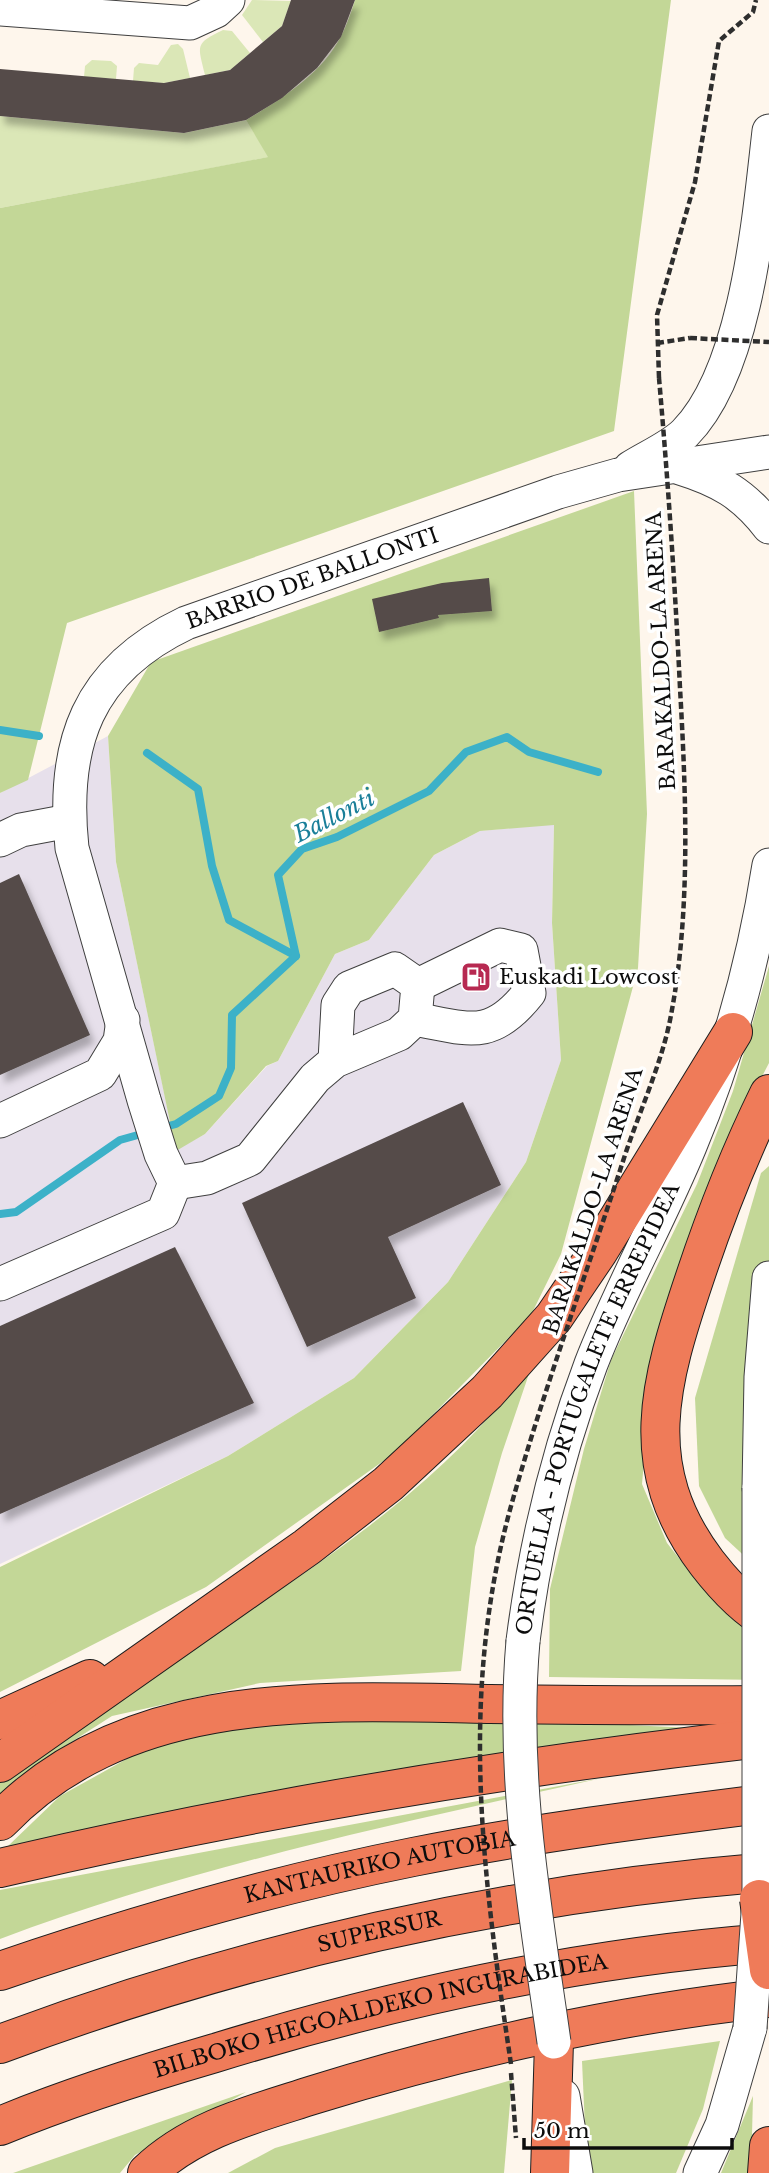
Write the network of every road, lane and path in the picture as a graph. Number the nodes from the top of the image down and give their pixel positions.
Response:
1 (228, 0) edge
2 (756, 0) edge
3 (0, 9) edge
4 (769, 131) edge
5 (769, 342) edge
6 (657, 343) junction
7 (769, 452) edge
8 (675, 466) junction
9 (618, 475) junction
10 (769, 527) edge
11 (69, 821) junction
12 (0, 840) edge
13 (769, 865) edge
14 (418, 985) junction
15 (415, 1019) junction
16 (122, 1020) junction
17 (733, 1032) junction
18 (335, 1061) junction
19 (78, 1085) junction
20 (769, 1094) edge
21 (144, 1100) junction
22 (0, 1121) edge
23 (175, 1183) junction
24 (769, 1278) edge
25 (0, 1284) edge
26 (769, 1621) edge
27 (198, 1623) junction
28 (769, 1705) edge
29 (0, 1720) edge
30 (769, 1737) edge
31 (0, 1763) edge
32 (769, 1803) edge
33 (0, 1821) edge
34 (0, 1868) edge
35 (764, 1886) edge
36 (769, 1943) edge
37 (769, 1970) edge
38 (0, 1971) edge
39 (760, 2013) edge
40 (0, 2044) edge
41 (555, 2057) junction
42 (0, 2126) edge
43 (516, 2142) dead end
44 (769, 2146) edge
45 (147, 2173) edge
46 (550, 2173) edge
47 (576, 2173) edge
48 (700, 2173) edge
49 (767, 2173) edge

1 - 3 street
2 - 6 path, BARAKALDO-LA ARENA
4 - 9 street
5 - 6 path, bridge
6 - 43 path, BARAKALDO-LA ARENA, bridge
7 - 8 street, BARRIO DE BALLONTI
8 - 9 street, BARRIO DE BALLONTI
8 - 10 street
9 - 11 street, BARRIO DE BALLONTI
11 - 12 street
11 - 16 street, BARRIO DE BALLONTI
13 - 17 street, ORTUELLA - PORTUGALETE ERREPIDEA
14 - 15 street
14 - 15 street
14 - 18 street
15 - 18 street
16 - 19 street
16 - 21 street, BARRIO DE BALLONTI
17 - 27 highway
17 - 41 street, ORTUELLA - PORTUGALETE ERREPIDEA, bridge
18 - 23 street
19 - 21 street
19 - 22 street
20 - 26 highway
21 - 23 street, BARRIO DE BALLONTI
23 - 25 street
24 - 35 street, bridge
27 - 29 highway
27 - 31 highway
28 - 33 highway
30 - 34 highway
32 - 38 highway, KANTAURIKO AUTOBIA
35 - 37 highway, bridge
35 - 39 street, bridge
35 - 40 highway, SUPERSUR
36 - 42 highway, BILBOKO HEGOALDEKO INGURABIDEA
39 - 45 highway
39 - 48 street
41 - 46 highway
41 - 47 street, ORTUELLA - PORTUGALETE ERREPIDEA
44 - 49 highway

